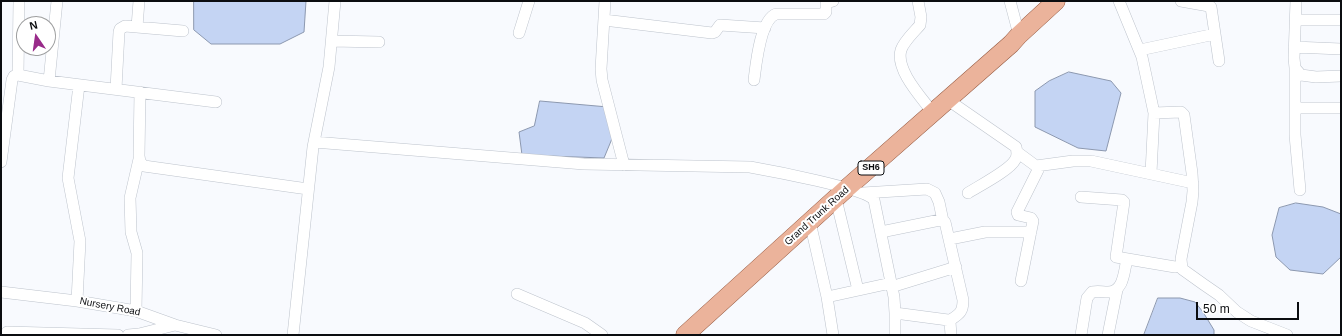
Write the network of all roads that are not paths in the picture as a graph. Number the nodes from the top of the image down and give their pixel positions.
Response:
1 (19, 1) edge
2 (57, 1) edge
3 (139, 1) edge
4 (335, 1) edge
5 (529, 1) edge
6 (605, 1) edge
7 (833, 1) edge
8 (918, 1) edge
9 (1010, 1) edge
10 (1056, 1) edge
11 (1119, 1) edge
12 (1181, 1) edge
13 (1296, 1) edge
14 (1200, 3) edge
15 (604, 20) junction
16 (1296, 20) junction
17 (1341, 20) edge
18 (137, 27) junction
19 (764, 28) junction
20 (183, 31) dead end
21 (519, 33) dead end
22 (1215, 34) junction
23 (1019, 35) junction
24 (332, 41) junction
25 (380, 42) dead end
26 (1294, 47) junction
27 (1341, 49) edge
28 (1140, 50) junction
29 (1219, 61) dead end
30 (1295, 68) junction
31 (18, 75) junction
32 (1341, 76) edge
33 (754, 80) dead end
34 (49, 81) junction
35 (79, 85) junction
36 (116, 89) junction
37 (140, 92) junction
38 (948, 100) junction
39 (216, 102) dead end
40 (1296, 108) junction
41 (1341, 108) edge
42 (4, 112) edge
43 (933, 113) junction
44 (1154, 113) junction
45 (314, 142) junction
46 (1017, 152) junction
47 (139, 159) junction
48 (1, 162) edge
49 (624, 165) junction
50 (1036, 166) junction
51 (1151, 173) junction
52 (1193, 183) junction
53 (308, 189) junction
54 (1300, 190) dead end
55 (848, 193) junction
56 (968, 193) dead end
57 (1081, 197) dead end
58 (943, 221) junction
59 (810, 222) junction
60 (881, 232) junction
61 (1031, 232) junction
62 (950, 240) junction
63 (1127, 259) junction
64 (1181, 266) junction
65 (956, 267) junction
66 (1021, 281) dead end
67 (891, 285) junction
68 (858, 290) junction
69 (1117, 290) junction
70 (1, 292) edge
71 (517, 294) dead end
72 (827, 298) junction
73 (77, 301) junction
74 (136, 311) junction
75 (895, 313) junction
76 (949, 321) junction
77 (175, 325) junction
78 (7, 332) dead end
79 (200, 333) edge
80 (69, 334) edge
81 (118, 335) edge
82 (128, 335) edge
83 (133, 335) edge
84 (216, 335) edge
85 (293, 335) edge
86 (602, 335) edge
87 (685, 335) edge
88 (833, 335) edge
89 (895, 335) edge
90 (951, 335) edge
91 (1081, 335) edge
92 (1108, 335) edge
93 (1287, 335) edge

1 - 31 street
2 - 34 street
3 - 18 street
4 - 24 street
5 - 21 street
6 - 15 street
7 - 19 street
8 - 43 street
9 - 23 street
10 - 23 main road, Grand Trunk Road / SH6
11 - 28 street
12 - 14 street
13 - 16 street
14 - 22 street
15 - 19 street
15 - 49 street
16 - 17 street
16 - 26 street
18 - 20 street
18 - 36 street
19 - 33 street
22 - 28 street
22 - 29 street
23 - 38 main road, Grand Trunk Road / SH6
24 - 25 street
24 - 45 street
26 - 27 street
26 - 30 street
28 - 44 street
30 - 32 street
30 - 40 street
31 - 34 street
31 - 42 street
34 - 35 street
35 - 36 street
35 - 73 street
36 - 37 street
37 - 39 street
37 - 47 street
38 - 43 main road, Grand Trunk Road / SH6
38 - 46 street
40 - 41 street
40 - 54 street
42 - 48 street
43 - 55 main road, Grand Trunk Road / SH6
44 - 51 street
44 - 52 street
45 - 49 street
45 - 53 street
46 - 50 street
46 - 56 street
47 - 53 street
47 - 74 street
49 - 55 street
50 - 51 street
50 - 61 street
51 - 52 street
52 - 64 street
53 - 85 street
55 - 58 street
55 - 59 main road, Grand Trunk Road / SH6
55 - 60 street
55 - 68 street
57 - 63 street
58 - 60 street
58 - 62 street
59 - 72 street
59 - 87 main road, Grand Trunk Road / SH6
60 - 67 street
61 - 62 street
61 - 66 street
62 - 65 street
63 - 64 street
63 - 69 street
64 - 93 street
65 - 67 street
65 - 76 street
67 - 68 street
67 - 75 street
68 - 72 street
69 - 91 street
69 - 92 street
70 - 73 street, Nursery Road
71 - 86 street
72 - 88 street
73 - 74 street, Nursery Road
74 - 77 street, Nursery Road
75 - 76 street
75 - 89 street
76 - 90 street
77 - 79 street, Nursery Road
77 - 83 street
78 - 80 street
79 - 84 street, Nursery Road
80 - 81 street
82 - 83 street

